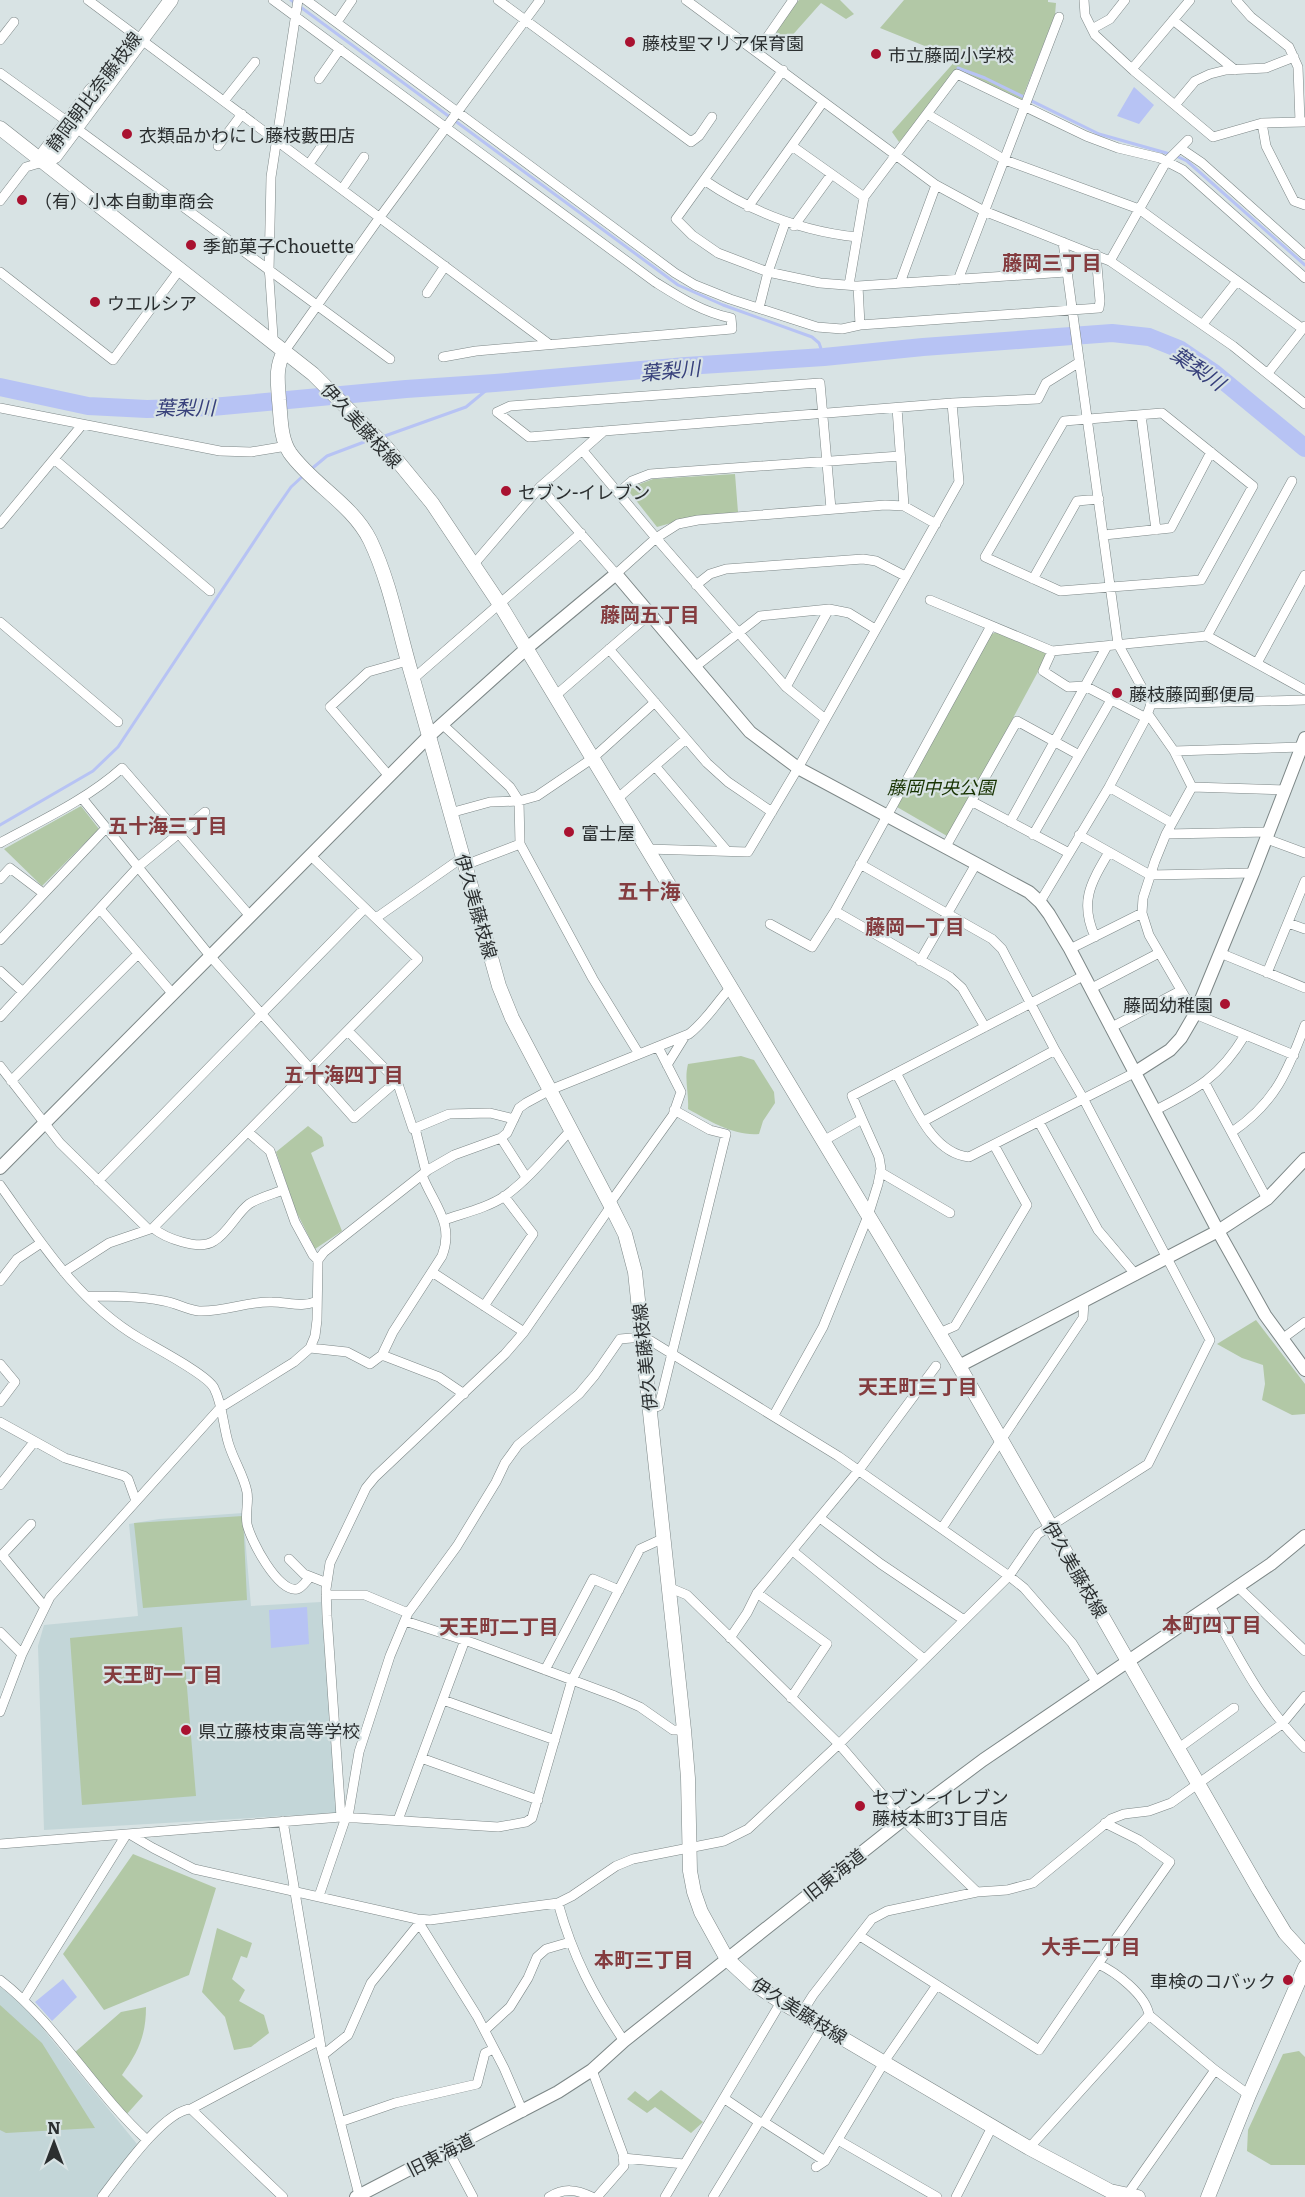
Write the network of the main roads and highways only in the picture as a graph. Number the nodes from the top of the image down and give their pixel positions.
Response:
1 (162, 0) edge
2 (171, 0) edge
3 (138, 37) junction
4 (0, 128) edge
5 (43, 162) junction
6 (279, 348) junction
7 (1305, 1955) edge
8 (1305, 1967) edge
9 (1109, 2194) edge
10 (1133, 2196) edge
11 (1208, 2197) edge

1 - 3 main road, 静岡朝比奈藤枝線
2 - 3 main road, 静岡朝比奈藤枝線
3 - 5 main road, 静岡朝比奈藤枝線
4 - 5 main road, 伊久美藤枝線
5 - 6 main road, 伊久美藤枝線
6 - 7 main road, 伊久美藤枝線
6 - 9 main road, 伊久美藤枝線
8 - 11 main road
9 - 10 main road, 伊久美藤枝線

